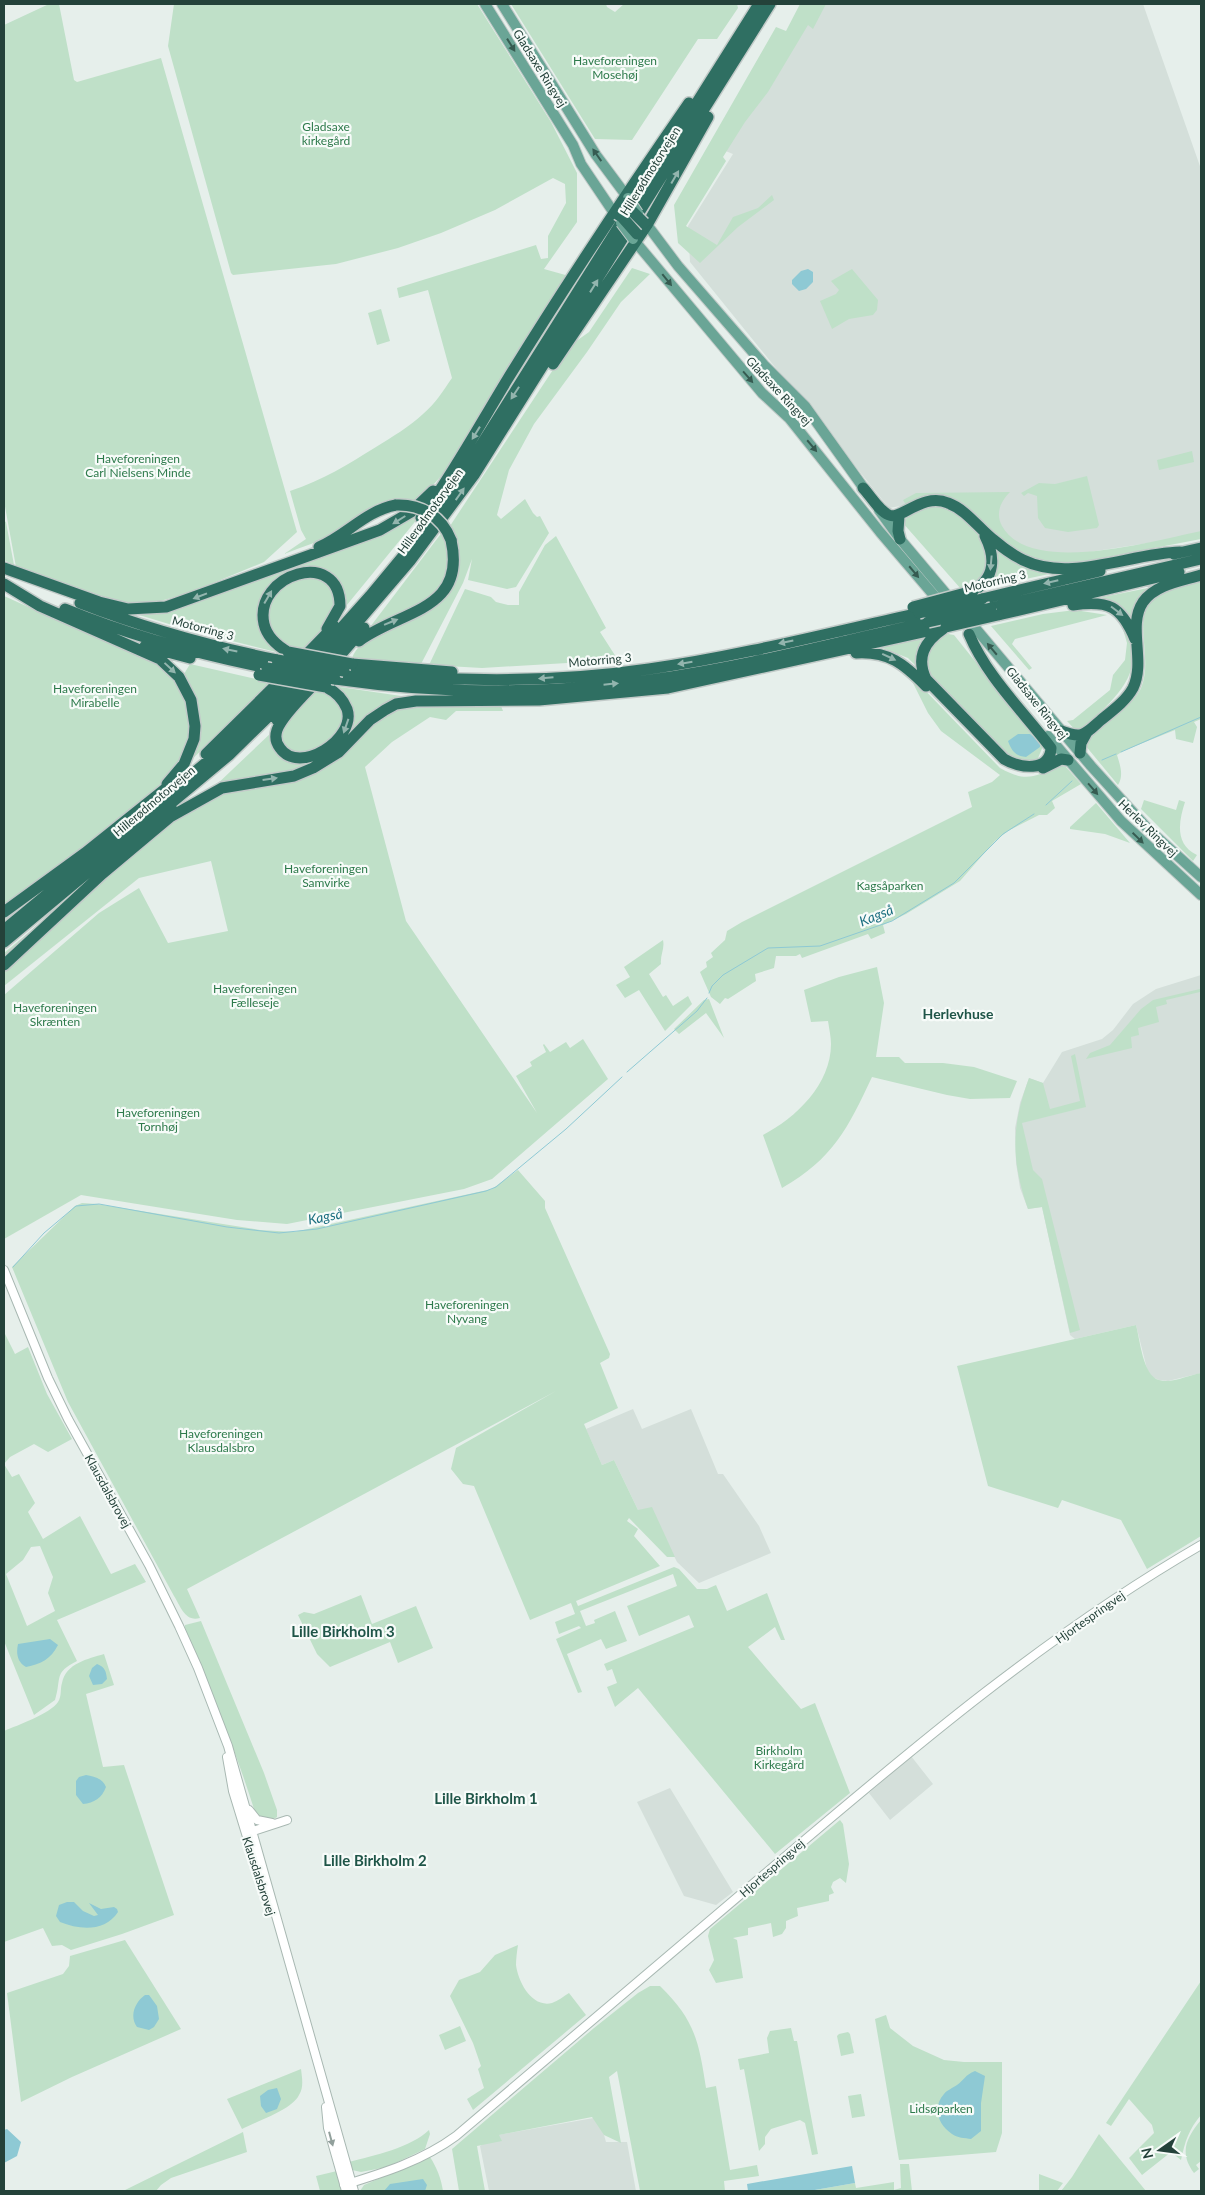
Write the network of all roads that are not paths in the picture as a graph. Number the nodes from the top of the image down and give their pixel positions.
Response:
1 (485, 4) edge
2 (502, 4) edge
3 (760, 4) edge
4 (770, 4) edge
5 (745, 28) junction
6 (746, 44) junction
7 (624, 199) junction
8 (615, 214) junction
9 (645, 223) junction
10 (636, 238) junction
11 (569, 307) junction
12 (795, 395) junction
13 (493, 406) junction
14 (780, 409) junction
15 (458, 461) junction
16 (474, 475) junction
17 (863, 488) junction
18 (899, 516) junction
19 (982, 530) junction
20 (900, 539) junction
21 (1201, 548) edge
22 (1180, 552) junction
23 (1201, 559) edge
24 (410, 562) junction
25 (1201, 567) edge
26 (4, 568) edge
27 (4, 571) edge
28 (1201, 575) edge
29 (246, 578) junction
30 (4, 584) edge
31 (978, 595) junction
32 (1036, 606) junction
33 (994, 611) junction
34 (946, 627) junction
35 (96, 631) junction
36 (969, 634) junction
37 (320, 640) junction
38 (1138, 644) junction
39 (349, 647) junction
40 (790, 662) junction
41 (348, 667) junction
42 (707, 670) junction
43 (263, 672) junction
44 (666, 678) junction
45 (374, 685) junction
46 (475, 700) junction
47 (294, 705) junction
48 (1061, 731) junction
49 (1087, 732) junction
50 (1080, 753) junction
51 (1068, 760) junction
52 (1091, 766) joint
53 (1081, 775) joint
54 (161, 790) junction
55 (170, 817) junction
56 (85, 853) junction
57 (102, 874) junction
58 (1201, 877) edge
59 (1201, 895) edge
60 (4, 912) edge
61 (19, 918) junction
62 (6, 936) edge
63 (4, 965) edge
64 (4, 1270) edge
65 (1201, 1545) edge
66 (214, 1710) junction
67 (245, 1804) junction
68 (287, 1820) dead end
69 (279, 1823) junction
70 (251, 1834) junction
71 (347, 2186) edge
72 (354, 2191) edge

1 -> 8 main road, Gladsaxe Ringvej
7 -> 2 main road, Gladsaxe Ringvej
3 - 5 highway, Hillerødmotorvejen
4 - 6 highway, Hillerødmotorvejen
5 - 7 highway
5 - 11 highway, Hillerødmotorvejen
9 -> 6 highway
16 -> 6 highway, Hillerødmotorvejen
7 - 8 highway
7 - 9 highway, bridge
8 - 10 highway, bridge
8 - 13 highway
9 - 10 highway
9 - 12 main road, Gladsaxe Ringvej
10 -> 14 main road, Gladsaxe Ringvej
10 - 16 highway
11 - 13 highway
11 -> 61 highway, Hillerødmotorvejen
12 - 14 street
12 - 17 main road, Gladsaxe Ringvej
13 -> 15 highway
14 -> 36 main road, Gladsaxe Ringvej
15 -> 29 highway
15 - 37 highway
24 -> 16 highway, Hillerødmotorvejen
17 - 18 highway
17 - 20 main road, Gladsaxe Ringvej
18 - 19 highway
18 - 20 highway
19 - 22 highway
19 -> 31 highway
48 -> 20 main road, Gladsaxe Ringvej
21 - 22 highway, Motorring 3
22 -> 31 highway, Motorring 3
23 - 33 highway, Motorring 3
24 - 39 highway
24 - 62 highway, Hillerødmotorvejen
25 - 32 highway
29 -> 26 highway
41 -> 27 highway, Motorring 3, bridge
28 - 38 highway
39 -> 29 highway, bridge
30 - 35 highway
30 - 43 highway, Motorring 3
31 -> 42 highway, Motorring 3, bridge
32 - 33 highway
32 -> 38 highway
33 - 34 highway, bridge
33 - 42 highway, Motorring 3, bridge
34 - 36 highway
34 - 40 highway
35 - 43 highway
35 -> 54 highway
36 - 51 main road, Gladsaxe Ringvej
41 -> 37 highway, bridge
37 - 54 highway
38 - 49 highway
39 - 47 highway
40 - 42 highway
40 -> 51 highway
44 -> 41 highway, Motorring 3
42 - 44 highway, Motorring 3
43 - 45 highway, Motorring 3, bridge
43 -> 47 highway, bridge
45 -> 44 highway, Motorring 3
44 - 46 highway
45 - 46 highway
55 -> 46 highway
47 - 55 highway
48 - 49 highway
48 - 50 main road, Gladsaxe Ringvej
49 - 50 highway
50 - 52 main road, Gladsaxe Ringvej
51 - 53 main road, Gladsaxe Ringvej
52 - 58 main road, Herlev Ringvej
53 -> 59 main road, Herlev Ringvej
54 - 56 highway
55 - 57 highway
56 - 60 highway
56 - 61 highway
57 - 62 highway
57 - 63 highway
61 - 62 highway, Hillerødmotorvejen
64 - 66 street, Klausdalsbrovej
65 - 71 street, Hjortespringvej
66 - 67 street, Klausdalsbrovej
66 - 70 street, Klausdalsbrovej
67 - 69 street
67 - 70 street, Klausdalsbrovej
68 - 69 street
69 - 70 street
70 - 71 street, Klausdalsbrovej
71 - 72 street, Klausdalsbrovej

